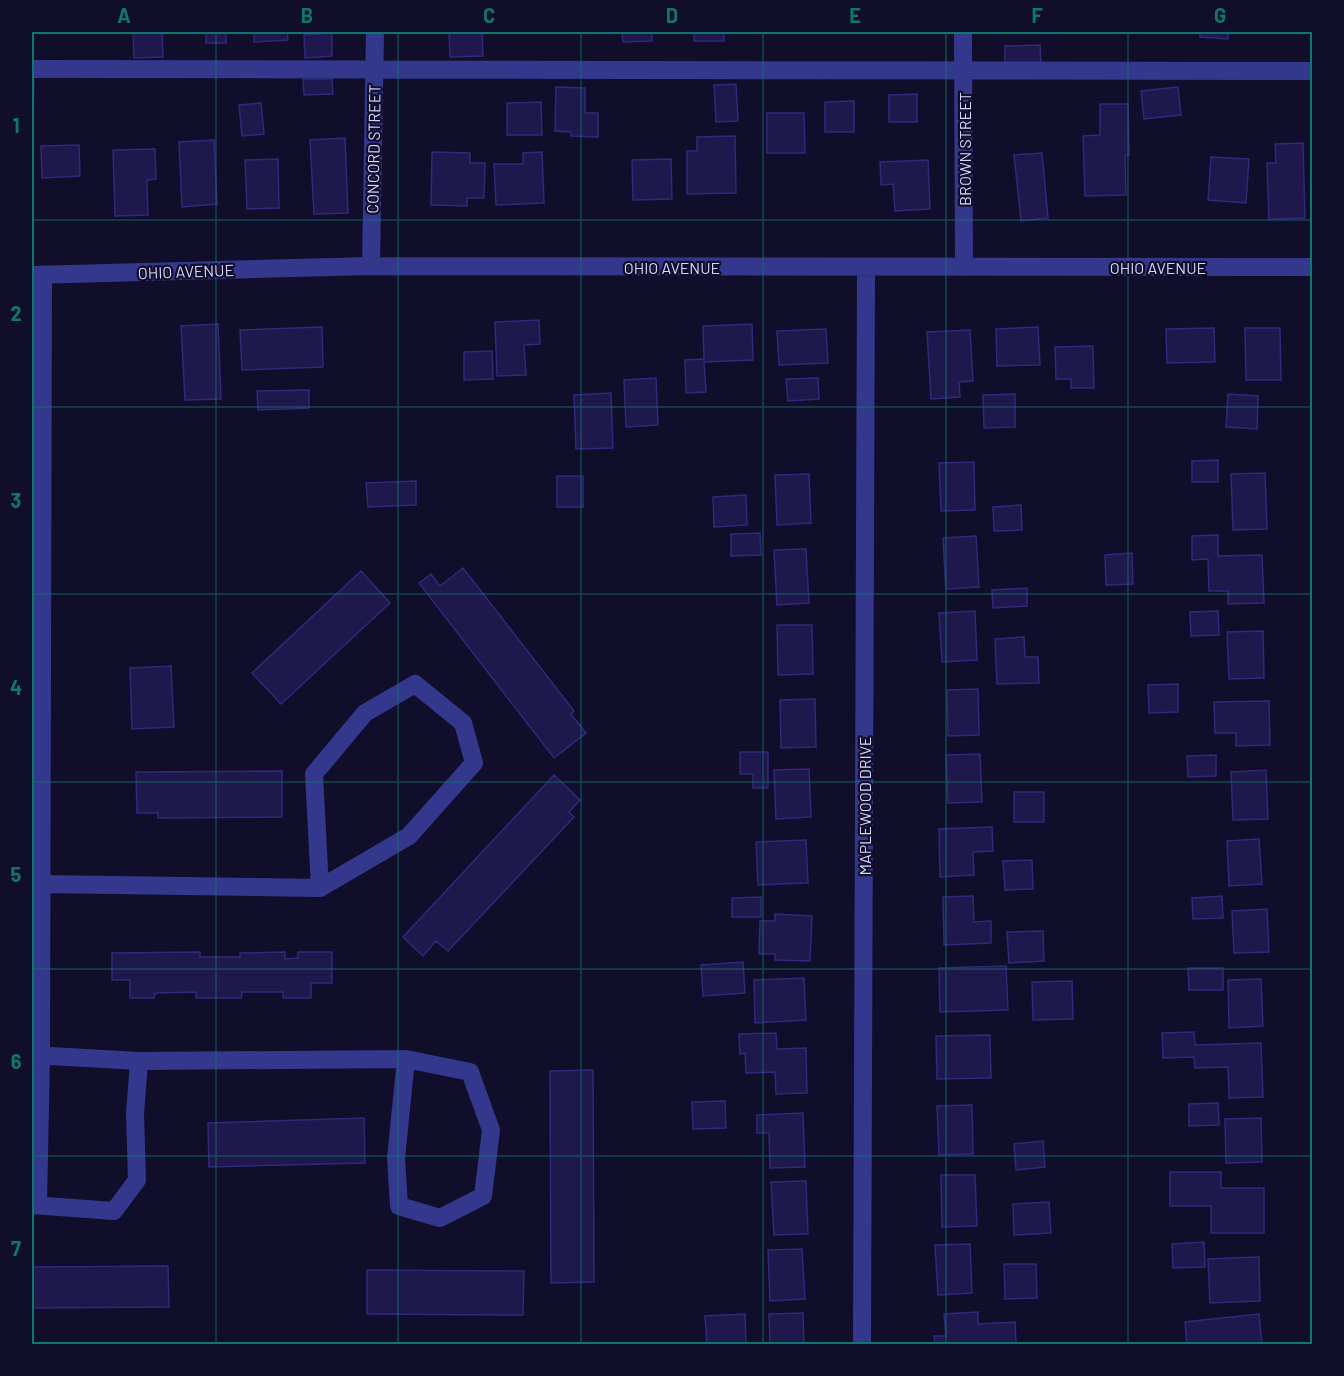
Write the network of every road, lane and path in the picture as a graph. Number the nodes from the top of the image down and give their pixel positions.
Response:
1 (375, 32) edge
2 (963, 32) edge
3 (32, 69) edge
4 (374, 69) junction
5 (1312, 71) edge
6 (963, 72) junction
7 (371, 266) junction
8 (964, 267) junction
9 (1312, 267) edge
10 (866, 268) junction
11 (37, 275) edge
12 (37, 465) edge
13 (37, 632) edge
14 (37, 732) edge
15 (42, 884) junction
16 (320, 888) junction
17 (36, 1055) edge
18 (406, 1059) junction
19 (139, 1060) junction
20 (35, 1204) edge
21 (862, 1344) edge

1 - 4 street, CONCORD STREET
2 - 6 street, BROWN STREET
3 - 4 street
4 - 6 street
4 - 7 street, CONCORD STREET
5 - 6 street
6 - 8 street, BROWN STREET
7 - 10 street, OHIO AVENUE
7 - 11 street, OHIO AVENUE
8 - 9 street, OHIO AVENUE
8 - 10 street, OHIO AVENUE
10 - 21 street, MAPLEWOOD DRIVE
11 - 12 street
12 - 13 street
13 - 14 street
14 - 15 street
15 - 16 street
15 - 17 street
16 - 16 street
17 - 19 street
17 - 20 street
18 - 18 street
18 - 19 street
19 - 20 street

